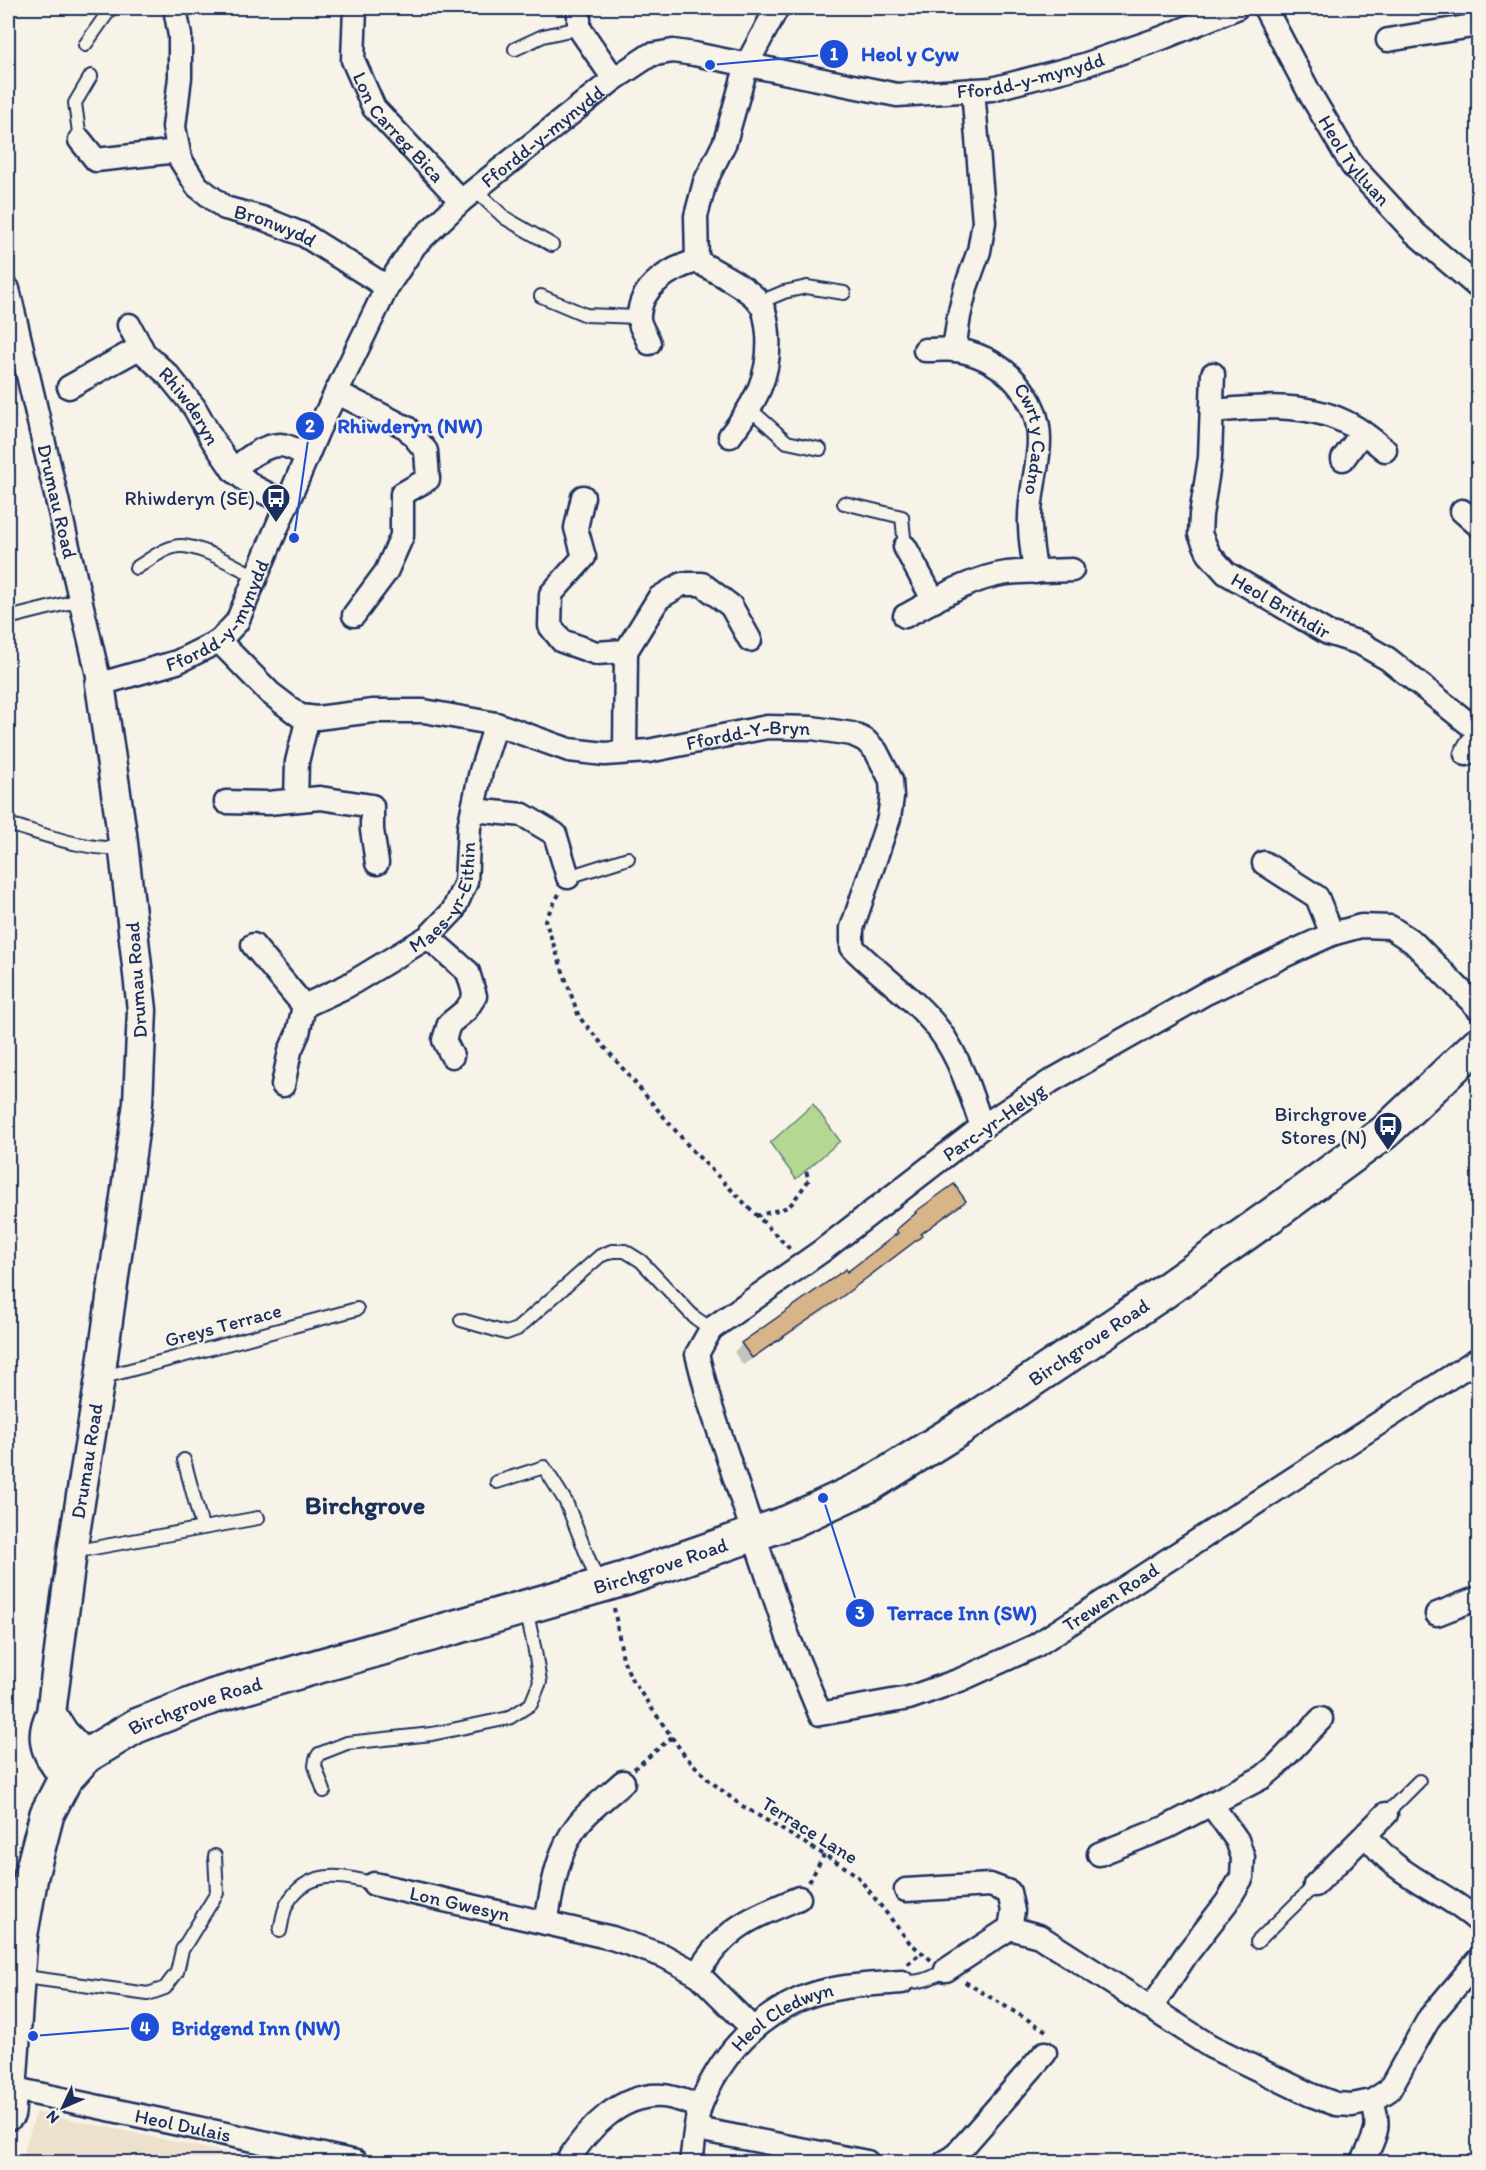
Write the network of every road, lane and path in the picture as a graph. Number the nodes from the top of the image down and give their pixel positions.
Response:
1 (111, 8) edge
2 (176, 8) edge
3 (355, 8) edge
4 (777, 8) edge
5 (1236, 8) edge
6 (1264, 8) edge
7 (579, 18) edge
8 (1479, 25) edge
9 (1388, 40) dead end
10 (86, 45) dead end
11 (515, 49) dead end
12 (747, 64) junction
13 (91, 76) dead end
14 (614, 79) junction
15 (973, 90) junction
16 (80, 140) joint
17 (178, 151) junction
18 (468, 195) junction
19 (552, 245) dead end
20 (697, 261) junction
21 (387, 287) junction
22 (1479, 287) edge
23 (8, 289) edge
24 (844, 293) dead end
25 (541, 296) dead end
26 (760, 302) junction
27 (638, 317) junction
28 (129, 325) dead end
29 (649, 342) dead end
30 (141, 347) junction
31 (925, 350) dead end
32 (954, 350) junction
33 (1213, 374) dead end
34 (69, 387) dead end
35 (336, 392) junction
36 (751, 410) junction
37 (1212, 411) junction
38 (1362, 433) junction
39 (730, 436) dead end
40 (820, 449) dead end
41 (1385, 450) dead end
42 (307, 455) junction
43 (1343, 459) dead end
44 (233, 470) junction
45 (583, 497) dead end
46 (844, 503) dead end
47 (287, 504) junction
48 (905, 547) joint
49 (136, 568) dead end
50 (1072, 570) dead end
51 (1035, 572) junction
52 (256, 576) junction
53 (80, 600) junction
54 (934, 601) junction
55 (354, 615) dead end
56 (905, 616) dead end
57 (8, 618) edge
58 (750, 640) dead end
59 (219, 641) junction
60 (626, 651) junction
61 (100, 684) junction
62 (308, 717) junction
63 (496, 724) junction
64 (1479, 732) edge
65 (625, 753) junction
66 (1466, 754) dead end
67 (296, 800) junction
68 (226, 802) dead end
69 (473, 810) junction
70 (8, 824) edge
71 (123, 848) junction
72 (628, 858) dead end
73 (377, 863) dead end
74 (1264, 863) dead end
75 (568, 877) junction
76 (1332, 934) junction
77 (428, 937) junction
78 (253, 945) dead end
79 (304, 1006) junction
80 (1479, 1008) edge
81 (1479, 1044) edge
82 (452, 1056) dead end
83 (283, 1085) dead end
84 (982, 1127) junction
85 (806, 1171) dead end
86 (755, 1216) junction
87 (803, 1265) junction
88 (357, 1309) dead end
89 (461, 1320) dead end
90 (711, 1329) junction
91 (1479, 1359) edge
92 (100, 1378) junction
93 (184, 1460) dead end
94 (497, 1482) dead end
95 (258, 1518) dead end
96 (202, 1527) junction
97 (754, 1534) junction
98 (72, 1552) junction
99 (605, 1584) junction
100 (1479, 1598) edge
101 (525, 1609) junction
102 (1437, 1614) dead end
103 (1321, 1719) dead end
104 (672, 1737) junction
105 (75, 1767) junction
106 (623, 1782) joint
107 (1419, 1782) dead end
108 (324, 1791) dead end
109 (1211, 1804) junction
110 (1386, 1814) joint
111 (1366, 1834) junction
112 (1099, 1854) dead end
113 (824, 1855) junction
114 (215, 1856) dead end
115 (374, 1884) joint
116 (1315, 1886) joint
117 (906, 1890) dead end
118 (799, 1898) joint
119 (1479, 1921) edge
120 (546, 1923) junction
121 (1010, 1928) junction
122 (280, 1931) dead end
123 (1257, 1942) dead end
124 (1479, 1960) edge
125 (946, 1970) junction
126 (697, 1974) junction
127 (902, 1982) joint
128 (13, 1996) edge
129 (1151, 2008) junction
130 (753, 2029) junction
131 (1045, 2053) joint
132 (9, 2100) edge
133 (1372, 2101) junction
134 (700, 2106) junction
135 (697, 2129) junction
136 (356, 2163) edge
137 (567, 2163) edge
138 (691, 2163) edge
139 (867, 2163) edge
140 (945, 2163) edge
141 (1363, 2163) edge

1 - 10 lane
2 - 17 street, Bronwydd
3 - 18 street, Lon Carreg Bica
4 - 12 street
5 - 15 street, Ffordd-y-mynydd
6 - 22 street, Heol Tylluan
7 - 11 lane
7 - 14 street
8 - 9 street
12 - 14 street, Ffordd-y-mynydd
12 - 15 street, Ffordd-y-mynydd
12 - 20 street
13 - 16 lane
14 - 18 street, Ffordd-y-mynydd
15 - 32 street
16 - 17 street
17 - 21 street, Bronwydd
18 - 19 lane
18 - 21 street, Ffordd-y-mynydd
20 - 26 street
20 - 27 street
21 - 35 street, Ffordd-y-mynydd
23 - 53 street, Drumau Road
24 - 26 lane
25 - 27 lane
26 - 36 street
27 - 29 street
28 - 30 street, Rhiwderyn
30 - 34 street
30 - 44 street, Rhiwderyn
31 - 32 street, Cwrt y Cadno
32 - 51 street, Cwrt y Cadno
33 - 37 street, Heol Brithdir
35 - 42 street, Ffordd-y-mynydd
35 - 55 street
36 - 39 street
36 - 40 lane
37 - 38 street
37 - 64 street, Heol Brithdir
38 - 41 street
38 - 43 street
42 - 44 street
42 - 47 street, Ffordd-y-mynydd
44 - 47 street, Rhiwderyn
45 - 60 street
46 - 48 lane
47 - 52 street, Ffordd-y-mynydd
48 - 54 street
49 - 52 lane
50 - 51 street
51 - 54 street
52 - 59 street, Ffordd-y-mynydd
53 - 57 lane
53 - 61 street, Drumau Road
54 - 56 street
58 - 60 street
59 - 61 street, Ffordd-y-mynydd
59 - 62 street
60 - 65 street
61 - 71 street, Drumau Road
62 - 63 street, Ffordd-Y-Bryn
62 - 67 street
63 - 65 street, Ffordd-Y-Bryn
63 - 69 street, Maes-yr-Eithin
64 - 66 street, Heol Brithdir
65 - 84 street, Ffordd-Y-Bryn
67 - 68 street
67 - 73 street
69 - 75 street
69 - 77 street, Maes-yr-Eithin
70 - 71 lane
71 - 92 street, Drumau Road
72 - 75 lane
74 - 76 street
75 - 86 path
76 - 80 street, Parc-yr-Helyg
76 - 84 street, Parc-yr-Helyg
77 - 79 street, Maes-yr-Eithin
77 - 82 street
78 - 79 street
79 - 83 street
81 - 97 main road, Birchgrove Road
84 - 87 street, Parc-yr-Helyg
85 - 86 path
86 - 87 path
87 - 90 street, Parc-yr-Helyg
88 - 92 lane, Greys Terrace
89 - 90 lane
90 - 97 street
91 - 97 street, Trewen Road
92 - 98 street, Drumau Road
93 - 96 lane
94 - 99 lane
95 - 96 lane
96 - 98 lane
97 - 99 main road, Birchgrove Road
98 - 105 street, Drumau Road
99 - 101 main road, Birchgrove Road
99 - 104 path, Terrace Lane
100 - 102 street
101 - 105 main road, Birchgrove Road
101 - 108 lane
103 - 109 street
104 - 106 path
104 - 113 path, Terrace Lane
105 - 128 main road
106 - 120 street
107 - 110 lane
109 - 112 street
109 - 129 street
110 - 111 street
111 - 116 street
111 - 119 street
113 - 118 path
113 - 125 path, Terrace Lane
114 - 128 lane
115 - 120 street, Lon Gwesyn
115 - 122 lane
116 - 123 lane
117 - 121 street
118 - 126 street
120 - 126 street, Lon Gwesyn
121 - 125 street
121 - 129 street
124 - 133 street
125 - 127 lane
125 - 131 path, Terrace Lane
126 - 130 street, Lon Gwesyn
127 - 130 street, Heol Cledwyn
128 - 132 main road
129 - 133 street
130 - 134 street, Heol Cledwyn
131 - 140 street
132 - 136 street, Heol Dulais
133 - 141 street
134 - 135 street, Heol Cledwyn
134 - 137 street
135 - 138 street, Heol Cledwyn
135 - 139 street

